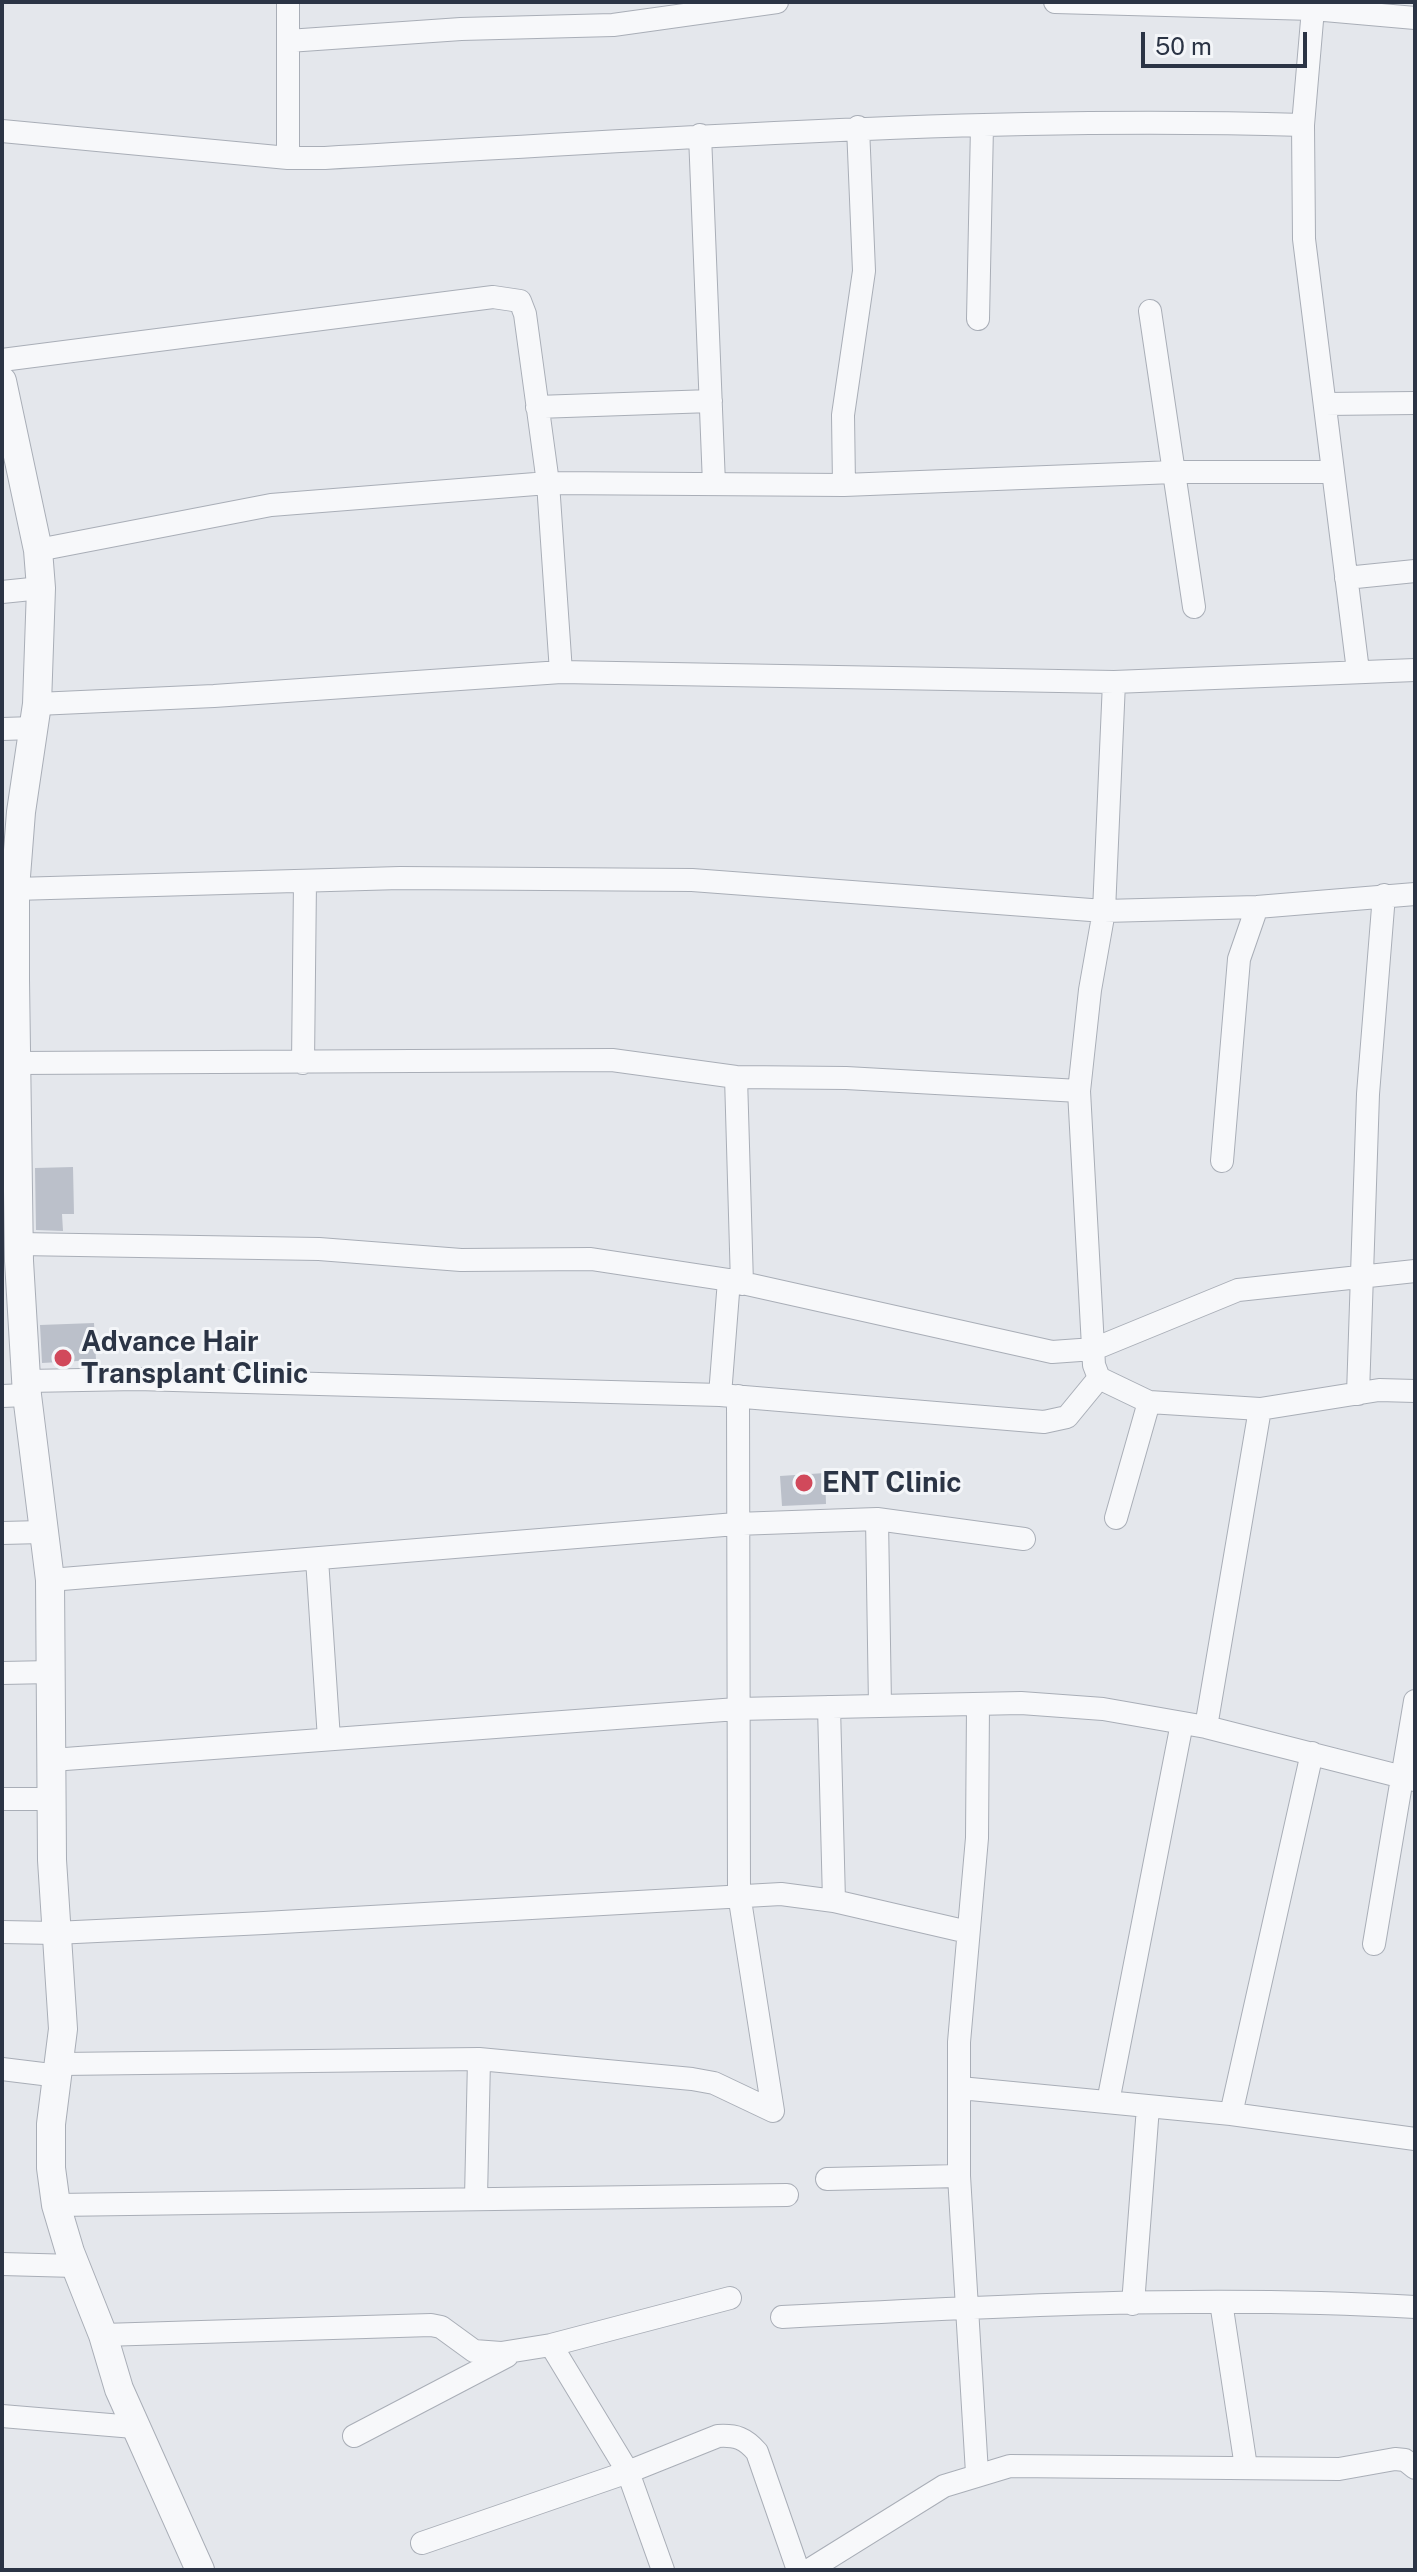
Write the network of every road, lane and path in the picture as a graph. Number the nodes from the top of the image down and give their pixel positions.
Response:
1 (288, 2) edge
2 (777, 2) edge
3 (1055, 2) edge
4 (1270, 6) edge
5 (1313, 9) junction
6 (1415, 18) edge
7 (288, 41) junction
8 (1303, 125) junction
9 (982, 126) junction
10 (858, 127) junction
11 (2, 131) edge
12 (700, 135) junction
13 (288, 158) junction
14 (1150, 311) dead end
15 (978, 319) dead end
16 (2, 360) edge
17 (2, 381) edge
18 (711, 401) junction
19 (1415, 403) edge
20 (1325, 404) junction
21 (537, 407) junction
22 (1174, 472) junction
23 (1331, 472) junction
24 (548, 483) junction
25 (714, 484) junction
26 (844, 485) junction
27 (38, 550) junction
28 (1415, 571) edge
29 (1346, 578) junction
30 (41, 588) junction
31 (2, 592) edge
32 (1194, 607) dead end
33 (1415, 670) edge
34 (1358, 671) junction
35 (561, 672) junction
36 (1114, 682) junction
37 (35, 716) junction
38 (2, 729) edge
39 (305, 881) junction
40 (15, 889) junction
41 (1415, 894) edge
42 (1384, 895) junction
43 (1257, 907) junction
44 (1104, 911) junction
45 (8, 979) edge
46 (16, 1063) junction
47 (303, 1063) junction
48 (736, 1077) junction
49 (1079, 1091) junction
50 (10, 1122) edge
51 (1222, 1161) dead end
52 (13, 1256) edge
53 (1415, 1271) edge
54 (1359, 1279) junction
55 (736, 1282) junction
56 (1094, 1349) junction
57 (1099, 1378) junction
58 (19, 1391) edge
59 (1415, 1391) edge
60 (1358, 1394) junction
61 (729, 1396) junction
62 (1149, 1402) junction
63 (1260, 1409) junction
64 (1116, 1518) dead end
65 (877, 1519) junction
66 (736, 1524) junction
67 (42, 1532) junction
68 (2, 1533) edge
69 (1024, 1539) dead end
70 (317, 1559) junction
71 (50, 1580) junction
72 (51, 1672) junction
73 (2, 1673) edge
74 (1415, 1701) edge
75 (978, 1705) junction
76 (880, 1706) junction
77 (829, 1707) junction
78 (737, 1709) junction
79 (1182, 1723) junction
80 (1206, 1727) junction
81 (329, 1739) junction
82 (1312, 1753) junction
83 (52, 1760) junction
84 (1409, 1778) edge
85 (2, 1799) edge
86 (51, 1799) junction
87 (739, 1894) junction
88 (834, 1901) junction
89 (2, 1932) edge
90 (968, 1932) junction
91 (55, 1933) junction
92 (1374, 1944) dead end
93 (479, 2059) junction
94 (2, 2069) edge
95 (60, 2070) junction
96 (960, 2088) junction
97 (1108, 2102) junction
98 (1148, 2107) junction
99 (1231, 2114) junction
100 (1415, 2139) edge
101 (959, 2176) junction
102 (827, 2179) dead end
103 (787, 2195) dead end
104 (476, 2198) junction
105 (56, 2205) junction
106 (2, 2264) edge
107 (75, 2266) junction
108 (730, 2298) dead end
109 (1221, 2302) junction
110 (1133, 2304) junction
111 (970, 2307) junction
112 (1415, 2307) edge
113 (782, 2317) dead end
114 (103, 2335) junction
115 (551, 2345) junction
116 (519, 2350) junction
117 (2, 2416) edge
118 (134, 2427) junction
119 (354, 2436) dead end
120 (1246, 2467) junction
121 (1415, 2468) edge
122 (628, 2472) junction
123 (977, 2473) junction
124 (422, 2543) dead end
125 (200, 2570) edge
126 (663, 2570) edge
127 (798, 2570) edge
128 (809, 2570) edge

1 - 7 street
2 - 7 street
3 - 4 street
4 - 5 street
5 - 6 street
5 - 8 street
7 - 13 street
8 - 9 street
8 - 20 street
9 - 10 street
9 - 15 street
10 - 12 street
10 - 26 street
11 - 13 street
12 - 13 street
12 - 18 street
14 - 22 street
16 - 21 street
17 - 27 street
18 - 21 street
18 - 25 street
19 - 20 street
20 - 23 street
21 - 24 street
22 - 23 street
22 - 26 street
22 - 32 street
23 - 29 street
24 - 25 street
24 - 27 street
24 - 35 street
25 - 26 street
27 - 30 street
28 - 29 street
29 - 34 street
30 - 31 street
30 - 37 street
33 - 34 street
34 - 36 street
35 - 36 street
35 - 37 street
36 - 44 street
37 - 38 street
37 - 40 street
39 - 40 street
39 - 44 street
39 - 47 street
40 - 45 street
41 - 42 street
42 - 43 street
42 - 54 street
43 - 44 street
43 - 51 street
44 - 49 street
45 - 46 street
46 - 47 street
46 - 50 street
47 - 48 street
48 - 49 street
48 - 55 street
49 - 56 street
50 - 52 street
52 - 55 street
52 - 58 street
53 - 54 street
54 - 56 street
54 - 60 street
55 - 56 street
55 - 61 street
56 - 57 street
57 - 61 street
57 - 62 street
58 - 61 street
58 - 67 street
59 - 60 street
60 - 63 street
61 - 66 street
62 - 63 street
62 - 64 street
63 - 80 street
65 - 66 street
65 - 69 street
65 - 76 street
66 - 70 street
66 - 78 street
67 - 68 street
67 - 71 street
70 - 71 street
70 - 81 street
71 - 72 street
72 - 73 street
72 - 83 street
74 - 84 street
75 - 76 street
75 - 79 street
75 - 90 street
76 - 77 street
77 - 78 street
77 - 88 street
78 - 81 street
78 - 87 street
79 - 80 street
79 - 97 street
80 - 82 street
81 - 83 street
82 - 84 street
82 - 99 street
83 - 86 street
84 - 92 street
85 - 86 street
86 - 91 street
87 - 88 street
87 - 91 street
87 - 93 street
88 - 90 street
89 - 91 street
90 - 96 street
91 - 95 street
93 - 95 street
93 - 104 street
94 - 95 street
95 - 105 street
96 - 97 street
96 - 101 street
97 - 98 street
98 - 99 street
98 - 110 street
99 - 100 street
101 - 102 street
101 - 111 street
103 - 104 street
104 - 105 street
105 - 107 street
106 - 107 street
107 - 114 street
108 - 115 street
109 - 110 street
109 - 112 street
109 - 120 street
110 - 111 street
111 - 113 street
111 - 123 street
114 - 116 street
114 - 118 street
115 - 116 street
115 - 122 street
116 - 119 street
117 - 118 street
118 - 125 street
120 - 121 street
120 - 123 street
122 - 124 street
122 - 126 street
122 - 127 street
123 - 128 street

